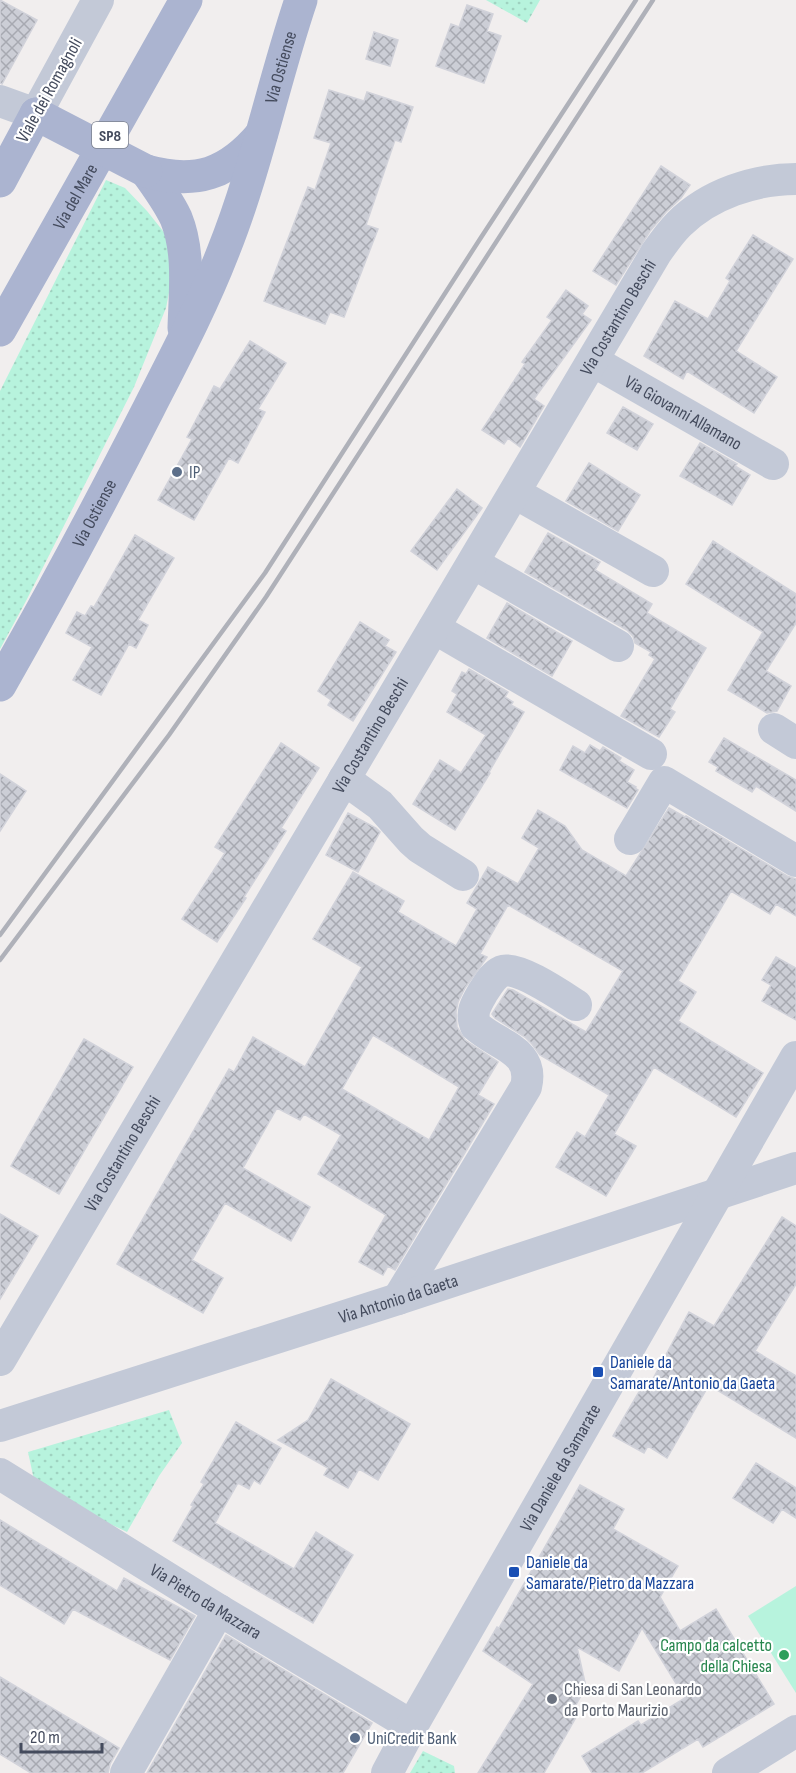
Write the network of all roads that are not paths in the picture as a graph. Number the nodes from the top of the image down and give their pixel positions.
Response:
1 (98, 0) edge
2 (186, 0) edge
3 (301, 0) edge
4 (0, 102) edge
5 (36, 114) junction
6 (262, 134) junction
7 (146, 171) junction
8 (796, 179) edge
9 (0, 181) edge
10 (34, 270) junction
11 (0, 330) edge
12 (184, 339) junction
13 (0, 348) edge
14 (593, 361) junction
15 (773, 464) dead end
16 (515, 493) junction
17 (473, 563) junction
18 (653, 571) dead end
19 (434, 628) junction
20 (618, 646) dead end
21 (0, 685) edge
22 (651, 754) dead end
23 (344, 779) junction
24 (630, 839) dead end
25 (796, 861) edge
26 (463, 875) dead end
27 (576, 1005) dead end
28 (796, 1057) edge
29 (793, 1172) edge
30 (717, 1194) junction
31 (398, 1299) junction
32 (0, 1360) edge
33 (0, 1426) edge
34 (0, 1474) edge
35 (219, 1610) junction
36 (412, 1726) junction
37 (796, 1731) edge
38 (126, 1773) edge
39 (387, 1773) edge
40 (728, 1773) edge

1 - 5 street, Viale dei Romagnoli
2 - 10 main road, Via del Mare / SP8
3 - 6 main road, Via Ostiense
4 - 5 street
5 - 7 main road, Via Ostiense, bridge
5 - 9 main road, Viale dei Romagnoli
6 - 7 main road, Via Ostiense
6 - 12 main road, Via Ostiense
7 - 12 main road, Via Ostiense
8 - 14 street, Via Costantino Beschi
10 - 11 main road, Via del Mare / SP8
10 - 13 main road
12 - 21 main road, Via Ostiense
14 - 15 street, Via Giovanni Allamano
14 - 16 street, Via Costantino Beschi
16 - 17 street, Via Costantino Beschi
16 - 18 street
17 - 19 street, Via Costantino Beschi
17 - 20 street
19 - 22 street
19 - 23 street, Via Costantino Beschi
23 - 26 street
23 - 32 street, Via Costantino Beschi
24 - 25 street
27 - 31 street
28 - 30 street, Via Daniele da Samarate
29 - 30 street, Via Antonio da Gaeta
30 - 31 street, Via Antonio da Gaeta
30 - 36 street, Via Daniele da Samarate
31 - 33 street, Via Antonio da Gaeta
34 - 35 street, Via Pietro da Mazzara
35 - 36 street, Via Pietro da Mazzara
35 - 38 street
36 - 39 street, Via Daniele da Samarate
37 - 40 street

